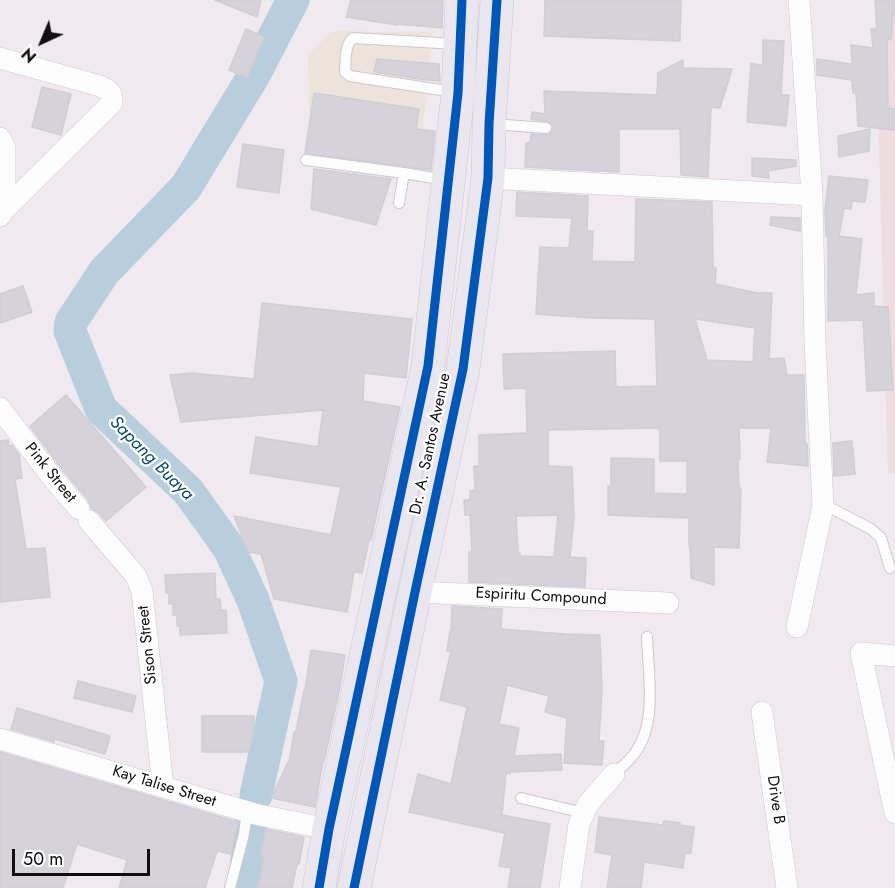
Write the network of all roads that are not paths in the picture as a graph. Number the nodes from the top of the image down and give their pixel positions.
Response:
1 (462, 0) edge
2 (497, 0) edge
3 (799, 0) edge
4 (460, 44) junction
5 (0, 58) edge
6 (458, 93) junction
7 (489, 123) junction
8 (546, 128) dead end
9 (0, 138) edge
10 (306, 160) dead end
11 (404, 173) junction
12 (488, 178) junction
13 (448, 181) junction
14 (812, 195) junction
15 (399, 204) dead end
16 (3, 213) edge
17 (434, 314) junction
18 (469, 317) junction
19 (0, 408) edge
20 (9, 432) edge
21 (822, 506) junction
22 (84, 515) joint
23 (890, 568) dead end
24 (414, 592) junction
25 (668, 603) dead end
26 (797, 627) dead end
27 (647, 637) dead end
28 (895, 656) edge
29 (762, 712) dead end
30 (0, 739) edge
31 (614, 774) joint
32 (163, 787) junction
33 (521, 798) dead end
34 (247, 812) junction
35 (584, 813) junction
36 (895, 813) edge
37 (329, 829) junction
38 (230, 888) edge
39 (319, 888) edge
40 (354, 888) edge
41 (570, 888) edge
42 (787, 888) edge

1 - 4 main road, Dr. A. Santos Avenue
2 - 7 main road, Dr. A. Santos Avenue
3 - 14 street
4 - 6 main road, Dr. A. Santos Avenue
4 - 6 lane
5 - 16 street
6 - 13 main road, Dr. A. Santos Avenue
7 - 8 lane
7 - 12 main road, Dr. A. Santos Avenue
9 - 16 street
10 - 11 lane
11 - 13 lane
11 - 15 lane
12 - 14 street
12 - 18 main road, Dr. A. Santos Avenue
13 - 17 main road, Dr. A. Santos Avenue
14 - 21 street
17 - 18 main road
17 - 37 main road, Dr. A. Santos Avenue
18 - 24 main road, Dr. A. Santos Avenue
19 - 20 street, Pink Street
20 - 22 street, Pink Street
21 - 23 lane
21 - 26 street
22 - 32 street, Sison Street
24 - 25 street, Espiritu Compound
24 - 40 main road, Dr. A. Santos Avenue
27 - 31 lane
28 - 36 street
29 - 42 street, Drive B
30 - 32 street, Kay Talise Street
31 - 35 street
32 - 34 street, Kay Talise Street
33 - 35 lane
34 - 37 street, Kay Talise Street
34 - 38 lane
35 - 41 street
37 - 39 main road, Dr. A. Santos Avenue

